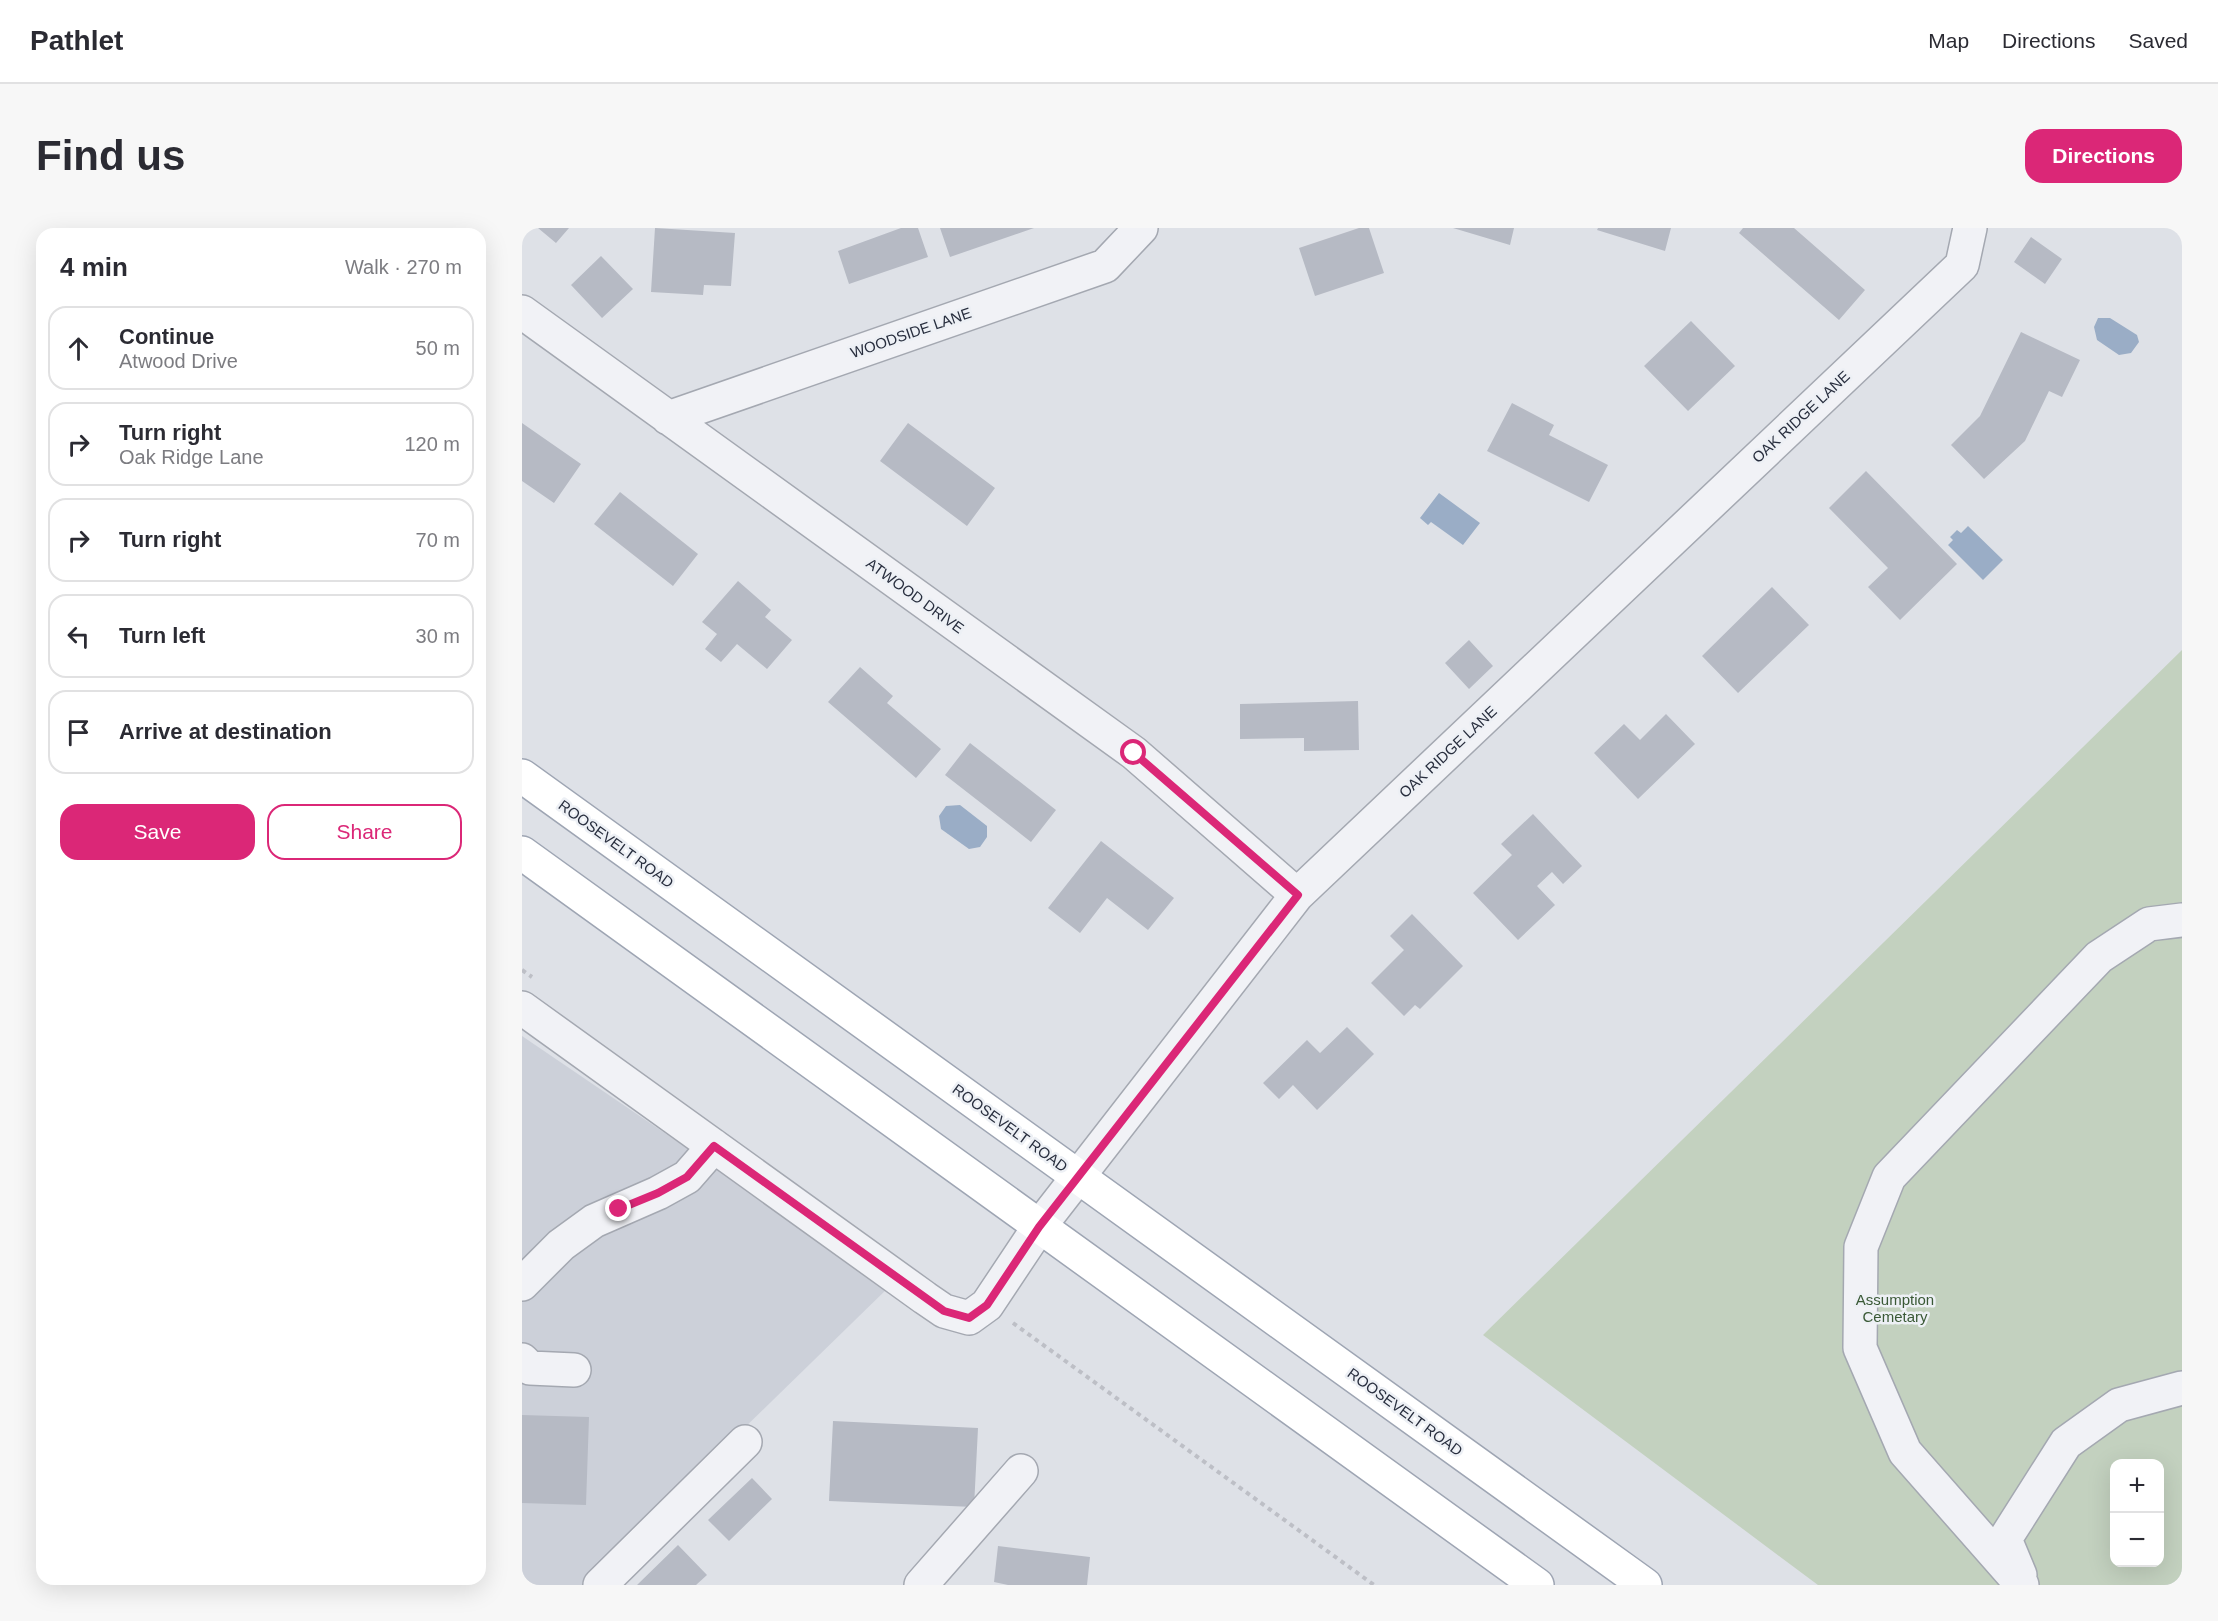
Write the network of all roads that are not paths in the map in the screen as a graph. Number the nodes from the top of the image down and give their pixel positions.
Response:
1 (1141, 228) edge
2 (1970, 228) edge
3 (522, 312) edge
4 (668, 418) junction
5 (522, 776) edge
6 (522, 854) edge
7 (1298, 895) junction
8 (2182, 920) edge
9 (522, 1008) edge
10 (714, 1146) junction
11 (1078, 1177) junction
12 (1039, 1227) junction
13 (522, 1284) edge
14 (522, 1359) edge
15 (574, 1370) dead end
16 (2182, 1388) edge
17 (746, 1442) dead end
18 (1021, 1471) dead end
19 (600, 1585) edge
20 (921, 1585) edge
21 (1537, 1585) edge
22 (1645, 1585) edge
23 (2023, 1585) edge

1 - 4 street, WOODSIDE LANE
2 - 7 street, OAK RIDGE LANE
3 - 4 street, ATWOOD DRIVE
4 - 7 street, ATWOOD DRIVE
5 - 11 main road, ROOSEVELT ROAD
6 - 12 main road
7 - 11 street, OAK RIDGE LANE
8 - 23 street
9 - 10 street
10 - 12 street, OAK RIDGE LANE
10 - 13 street
11 - 12 street, OAK RIDGE LANE
11 - 22 main road, ROOSEVELT ROAD
12 - 21 main road
14 - 15 street
16 - 23 street
17 - 19 street
18 - 20 street

